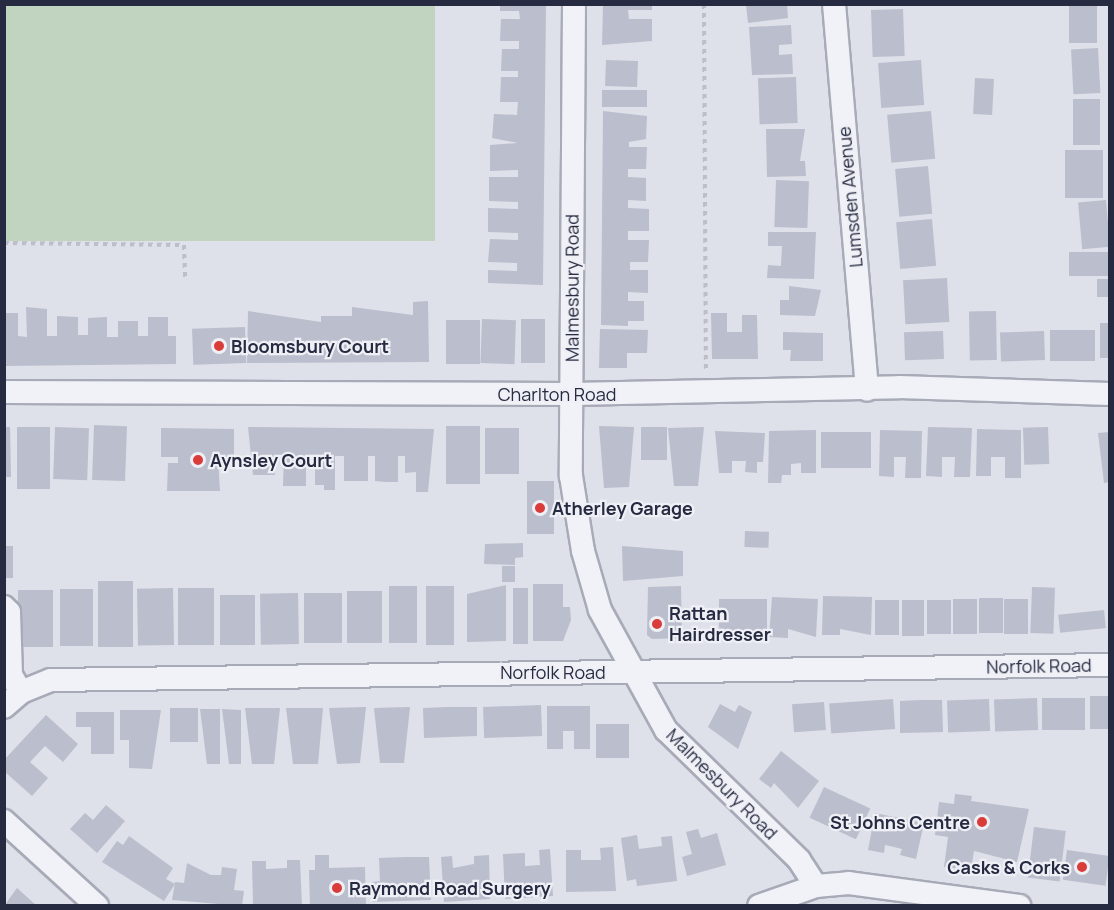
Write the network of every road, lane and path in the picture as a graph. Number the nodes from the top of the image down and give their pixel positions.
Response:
1 (574, 4) edge
2 (704, 4) edge
3 (834, 4) edge
4 (4, 243) edge
5 (185, 278) dead end
6 (867, 390) junction
7 (4, 392) edge
8 (706, 393) junction
9 (572, 394) junction
10 (1110, 394) edge
11 (4, 607) edge
12 (1110, 665) edge
13 (632, 672) junction
14 (13, 700) edge
15 (4, 821) edge
16 (816, 886) junction
17 (952, 901) edge
18 (97, 906) edge
19 (759, 906) edge
20 (1019, 906) edge

1 - 9 street, Malmesbury Road
2 - 8 path
3 - 6 street, Lumsden Avenue
4 - 5 path
6 - 8 street, Charlton Road
6 - 10 street, Charlton Road
7 - 9 street, Charlton Road
8 - 9 street, Charlton Road
9 - 13 street, Malmesbury Road
11 - 14 street
12 - 13 street, Norfolk Road
13 - 14 street, Norfolk Road
13 - 16 street, Malmesbury Road
15 - 18 street
16 - 17 street
16 - 19 street
17 - 20 street

